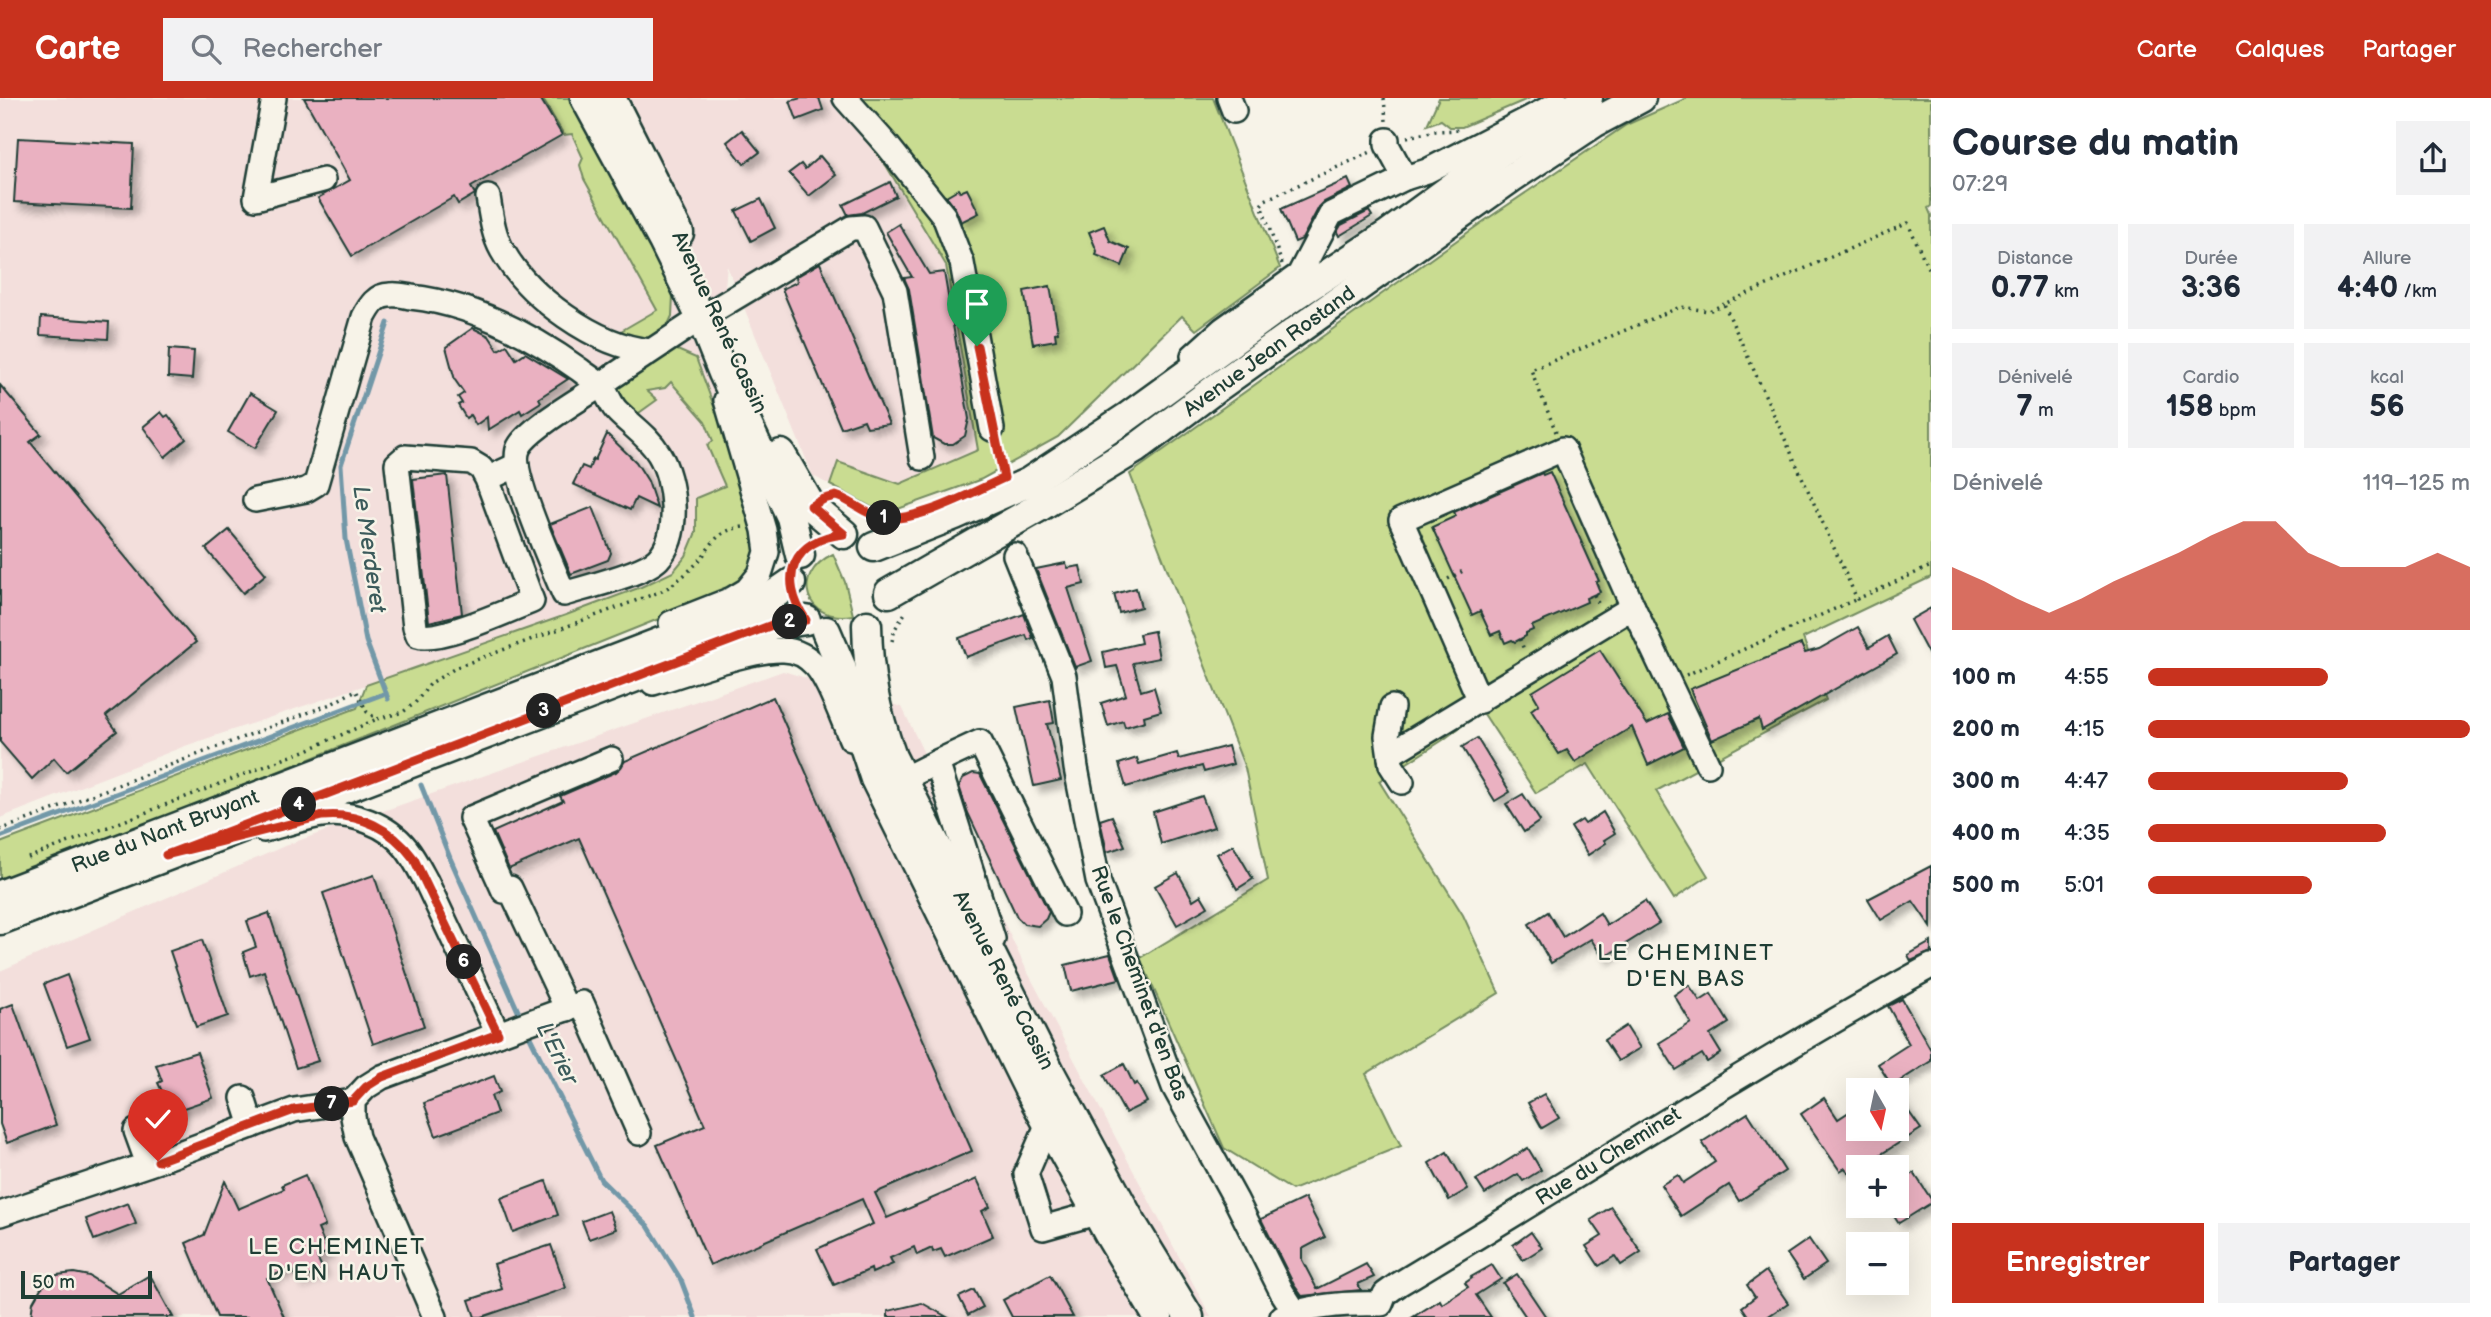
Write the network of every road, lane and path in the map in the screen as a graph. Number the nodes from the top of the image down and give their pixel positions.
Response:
1 (274, 98) edge
2 (585, 98) edge
3 (611, 98) edge
4 (845, 98) edge
5 (1572, 98) edge
6 (1588, 98) edge
7 (1641, 98) edge
8 (1472, 127) dead end
9 (1387, 143) junction
10 (1405, 178) junction
11 (323, 180) dead end
12 (488, 197) dead end
13 (1283, 268) dead end
14 (1931, 275) edge
15 (1724, 304) junction
16 (708, 313) junction
17 (650, 352) junction
18 (723, 373) junction
19 (601, 385) junction
20 (1126, 418) junction
21 (992, 429) joint
22 (1563, 449) junction
23 (922, 458) dead end
24 (517, 465) junction
25 (1004, 478) dead end
26 (487, 479) junction
27 (255, 500) dead end
28 (811, 506) junction
29 (889, 519) dead end
30 (764, 530) junction
31 (844, 534) junction
32 (874, 547) junction
33 (800, 555) junction
34 (1015, 555) dead end
35 (1931, 566) edge
36 (791, 583) junction
37 (1857, 599) junction
38 (899, 600) junction
39 (1633, 607) junction
40 (816, 625) junction
41 (867, 625) junction
42 (794, 652) joint
43 (889, 653) dead end
44 (1668, 683) junction
45 (1480, 701) junction
46 (1392, 707) dead end
47 (377, 719) junction
48 (448, 723) junction
49 (509, 724) junction
50 (1390, 757) junction
51 (611, 759) dead end
52 (937, 762) junction
53 (1708, 765) dead end
54 (889, 779) junction
55 (1402, 782) dead end
56 (0, 830) edge
57 (166, 855) junction
58 (26, 859) dead end
59 (0, 895) edge
60 (1065, 914) dead end
61 (0, 920) edge
62 (1931, 966) edge
63 (1005, 982) junction
64 (559, 1012) junction
65 (498, 1034) junction
66 (243, 1098) dead end
67 (353, 1101) junction
68 (1048, 1123) junction
69 (252, 1126) junction
70 (136, 1131) dead end
71 (639, 1133) dead end
72 (148, 1164) junction
73 (1097, 1213) junction
74 (0, 1214) edge
75 (1382, 1311) edge
76 (1289, 1314) edge
77 (435, 1317) edge
78 (1158, 1317) edge
79 (1189, 1317) edge

1 - 11 street
2 - 16 main road, Avenue René Cassin
3 - 16 main road, Avenue René Cassin
4 - 21 street
5 - 10 street
6 - 20 main road, Avenue Jean Rostand
7 - 38 main road, Avenue Jean Rostand
8 - 9 path
9 - 10 street
9 - 13 path
10 - 20 street
12 - 17 street
14 - 15 path
15 - 22 path
15 - 37 path
16 - 17 street
16 - 18 main road, Avenue René Cassin
16 - 23 street
16 - 28 main road, Avenue René Cassin
17 - 19 street
18 - 30 street, Avenue René Cassin
18 - 33 main road, Avenue René Cassin
19 - 24 street
19 - 24 street
19 - 27 street
20 - 32 main road, Avenue Jean Rostand
21 - 25 path
22 - 39 street
22 - 45 street
24 - 26 street
26 - 26 street
28 - 29 path
28 - 31 main road, Avenue René Cassin
30 - 47 path
30 - 48 street, Rue du Nant Bruyant
31 - 32 main road
31 - 33 main road
32 - 38 main road
33 - 36 main road
34 - 76 street, Rue le Cheminet d'en Bas
35 - 37 path
36 - 40 main road
36 - 48 main road, Rue du Nant Bruyant
37 - 44 path
38 - 41 main road, Avenue Jean Rostand
38 - 43 path
39 - 44 street
39 - 45 street
40 - 41 main road
40 - 49 main road, Rue du Nant Bruyant
40 - 54 main road, Avenue René Cassin
41 - 54 main road, Avenue René Cassin
42 - 49 street, Rue du Nant Bruyant
42 - 54 street, Avenue René Cassin
44 - 53 street
45 - 50 street
46 - 50 street
47 - 56 path
47 - 58 path
48 - 59 main road, Rue du Nant Bruyant
49 - 57 main road, Rue du Nant Bruyant
50 - 55 street
51 - 64 street
52 - 54 street
52 - 60 street
52 - 63 street
54 - 63 main road, Avenue René Cassin
54 - 68 main road, Avenue René Cassin
57 - 61 main road, Rue du Nant Bruyant
57 - 65 street
62 - 75 street, Rue du Cheminet
63 - 79 main road, Avenue René Cassin
64 - 65 street
64 - 71 street
65 - 67 street
66 - 69 street
67 - 69 street
67 - 77 street
68 - 73 main road, Avenue René Cassin
68 - 73 street
69 - 72 street
70 - 72 street
72 - 74 street
73 - 78 main road, Avenue René Cassin
75 - 76 street, Rue du Cheminet

